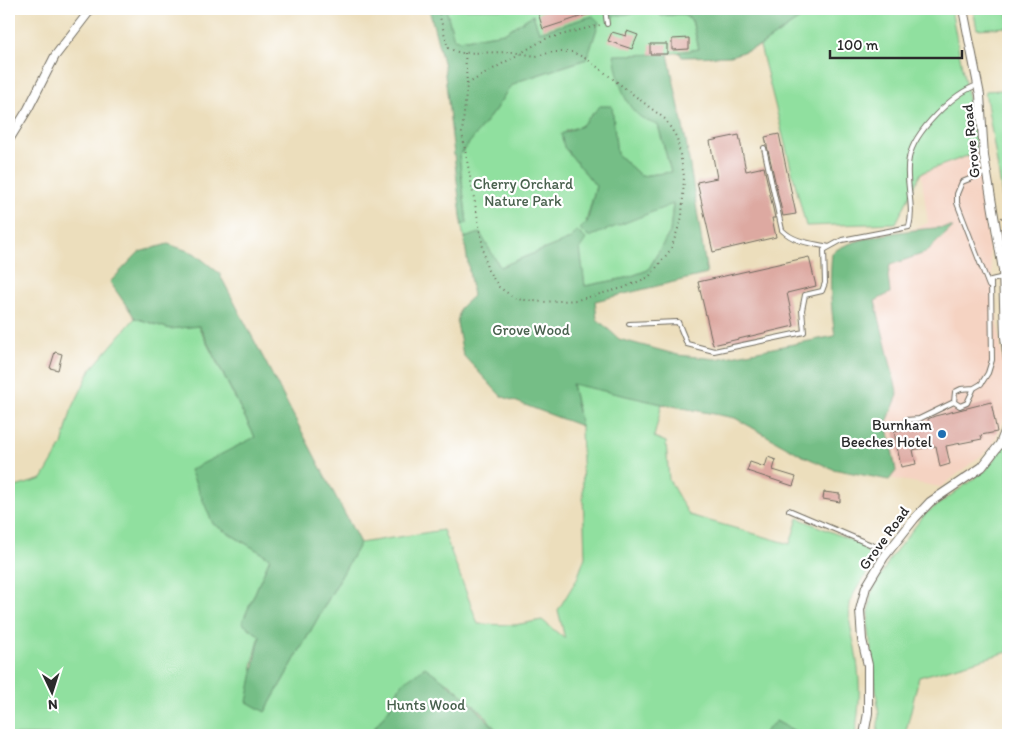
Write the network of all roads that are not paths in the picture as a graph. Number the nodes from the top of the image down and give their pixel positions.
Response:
1 (91, 9) edge
2 (604, 9) edge
3 (963, 9) edge
4 (608, 24) road end
5 (978, 85) junction
6 (9, 140) edge
7 (764, 148) dead end
8 (987, 172) junction
9 (829, 247) junction
10 (1004, 278) junction
11 (990, 289) junction
12 (628, 324) dead end
13 (1008, 360) edge
14 (974, 388) junction
15 (954, 402) junction
16 (906, 420) dead end
17 (1008, 424) edge
18 (789, 510) dead end
19 (888, 552) junction
20 (864, 735) edge

1 - 6 street
2 - 4 lane
3 - 5 street, Grove Road
5 - 8 street, Grove Road
5 - 9 lane
7 - 9 lane
8 - 10 street, Grove Road
8 - 11 lane
9 - 12 lane
10 - 11 lane
10 - 13 street, Grove Road
11 - 14 lane
14 - 15 lane
14 - 15 lane
15 - 16 lane
17 - 19 street, Grove Road
18 - 19 lane
19 - 20 street, Grove Road

